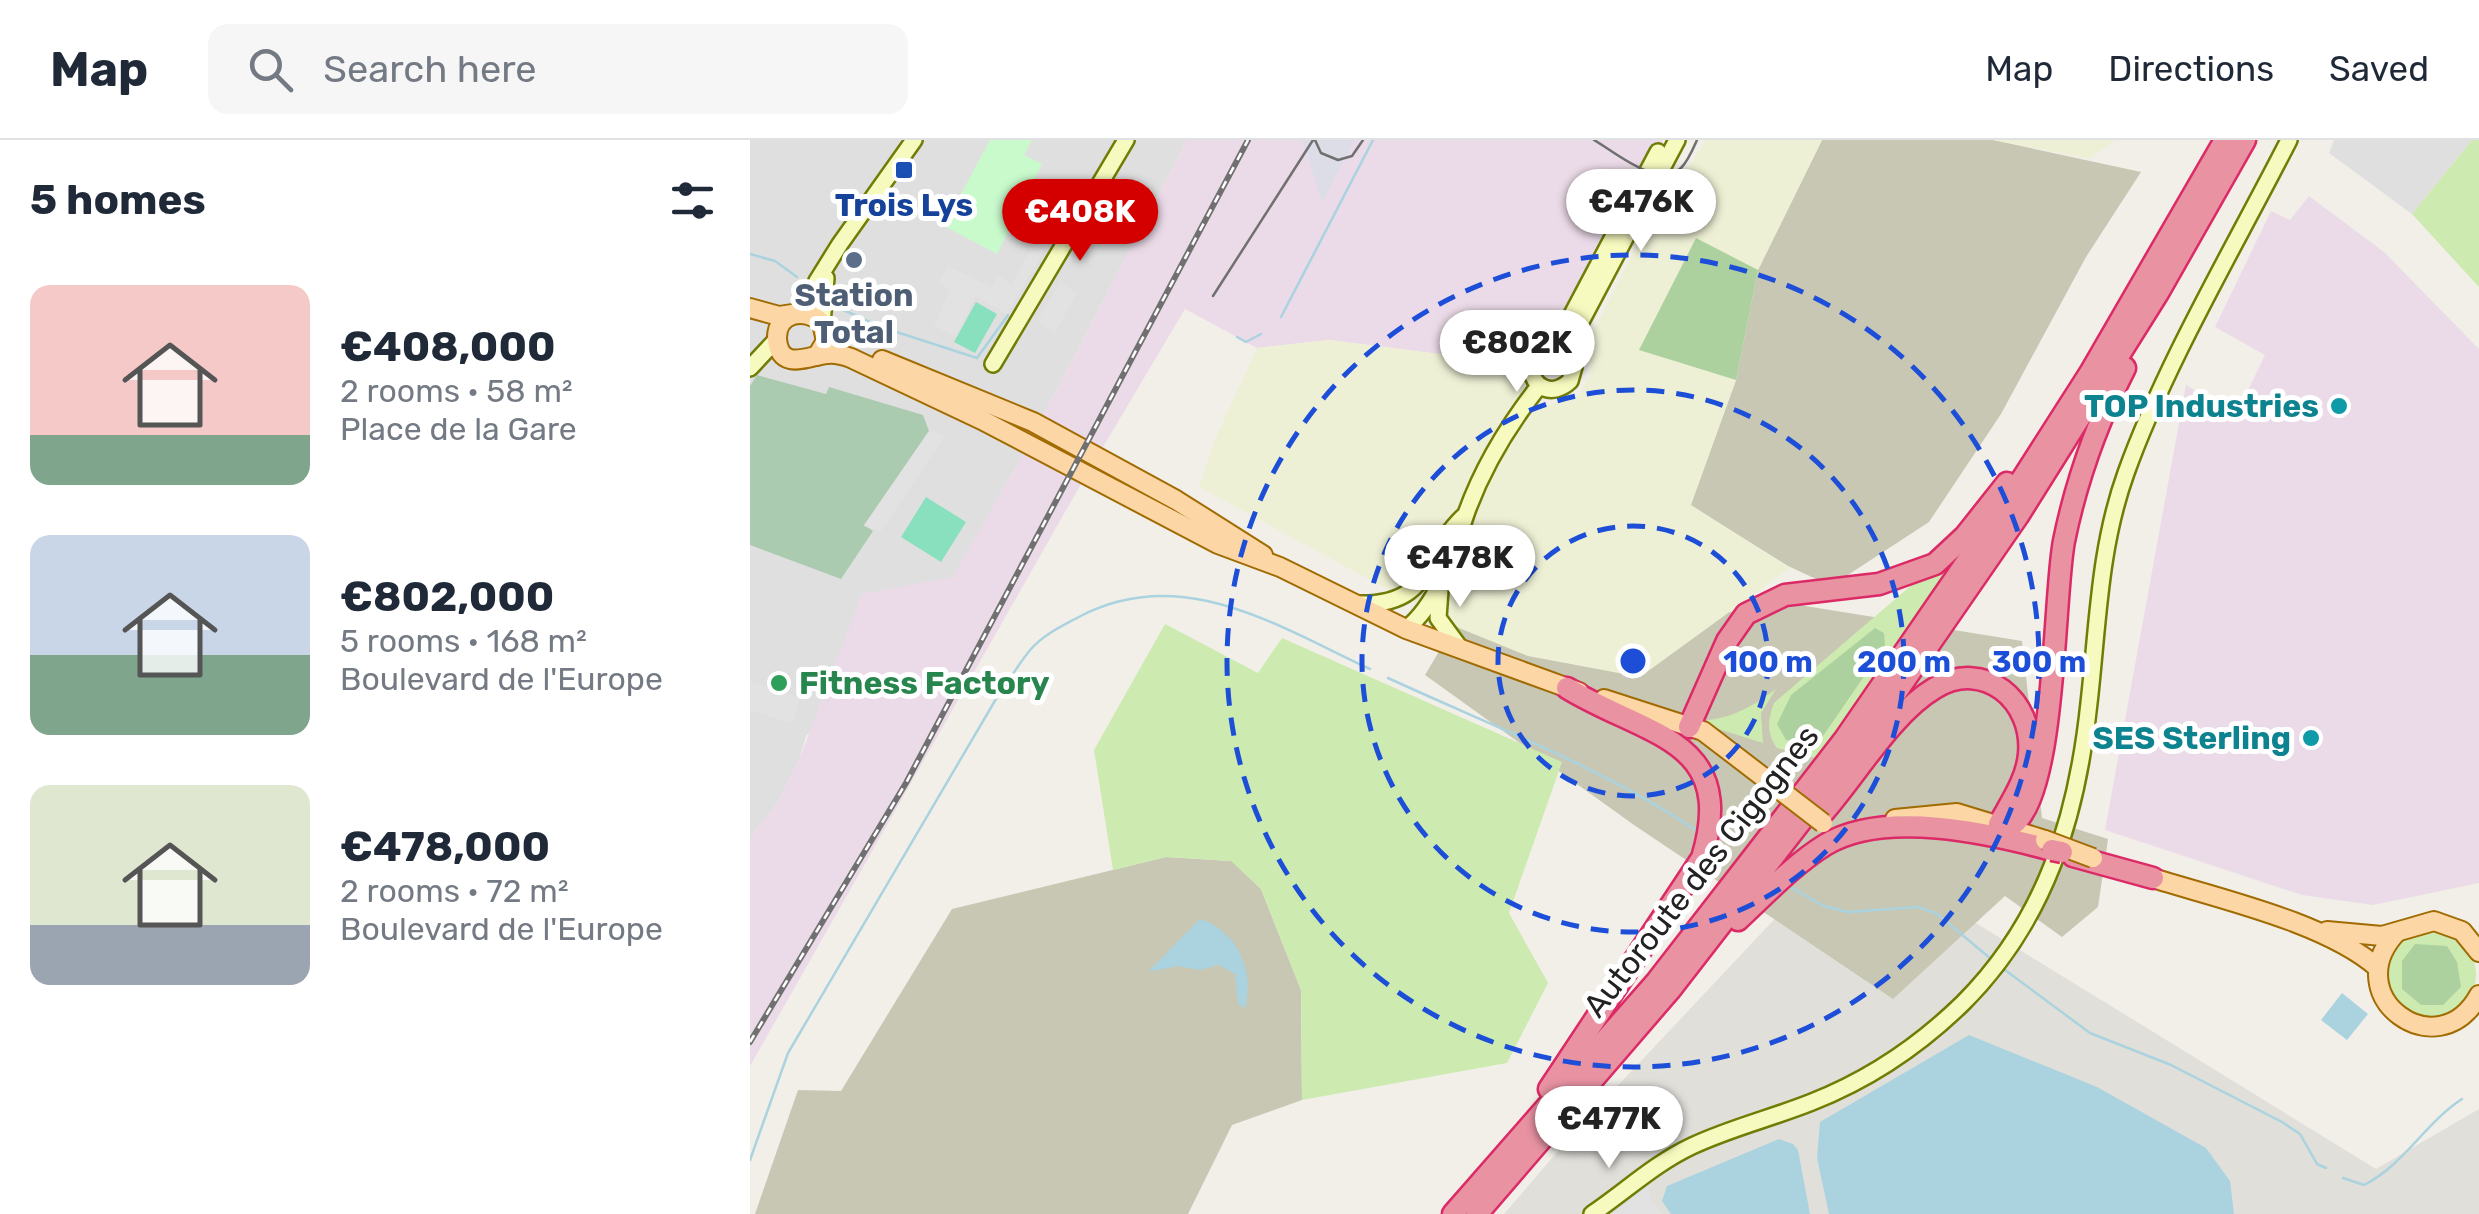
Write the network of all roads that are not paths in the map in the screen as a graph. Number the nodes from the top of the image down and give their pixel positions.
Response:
1 (914, 140) edge
2 (1126, 140) edge
3 (1665, 140) edge
4 (1677, 140) edge
5 (2225, 140) edge
6 (2245, 140) edge
7 (2289, 140) edge
8 (828, 266) junction
9 (2158, 292) junction
10 (751, 309) edge
11 (797, 313) junction
12 (824, 329) junction
13 (780, 343) junction
14 (1551, 346) junction
15 (1570, 355) junction
16 (817, 356) junction
17 (993, 364) dead end
18 (753, 365) edge
19 (2090, 373) junction
20 (1540, 386) junction
21 (1466, 514) junction
22 (1280, 567) junction
23 (1442, 576) junction
24 (1354, 604) junction
25 (1406, 629) junction
26 (1460, 648) junction
27 (1568, 688) junction
28 (1696, 729) junction
29 (2029, 802) junction
30 (2003, 826) junction
31 (2056, 848) junction
32 (2153, 878) junction
33 (2316, 930) junction
34 (2397, 932) junction
35 (2479, 952) edge
36 (1689, 966) junction
37 (2378, 968) junction
38 (2477, 1001) edge
39 (1510, 1148) junction
40 (1596, 1212) edge
41 (1453, 1214) edge
42 (1476, 1214) edge

1 - 8 main road
2 - 17 main road
3 - 14 main road
4 - 15 main road
5 - 19 highway, Autoroute des Cigognes
6 - 9 highway, Autoroute des Cigognes
7 - 40 main road
8 - 11 main road
8 - 12 main road
9 - 29 highway
9 - 36 highway, Autoroute des Cigognes
10 - 11 main road
10 - 13 main road
11 - 12 main road
11 - 13 main road
12 - 16 main road
12 - 22 main road
13 - 16 main road
13 - 18 main road
14 - 15 main road
14 - 20 main road
15 - 20 main road
16 - 22 main road
19 - 28 highway
19 - 39 highway, Autoroute des Cigognes
20 - 21 main road
21 - 23 main road
21 - 24 main road
22 - 24 main road
23 - 25 main road
23 - 26 main road
24 - 25 main road
25 - 26 main road
26 - 27 main road
27 - 28 main road
27 - 39 highway
28 - 30 main road, bridge
29 - 30 highway
29 - 31 highway
30 - 31 main road
30 - 36 highway
31 - 32 highway
31 - 32 main road, bridge
31 - 36 highway
32 - 33 main road
33 - 34 main road
33 - 37 main road
34 - 35 main road
34 - 37 main road
36 - 42 highway, Autoroute des Cigognes
37 - 38 main road
39 - 41 highway, Autoroute des Cigognes

